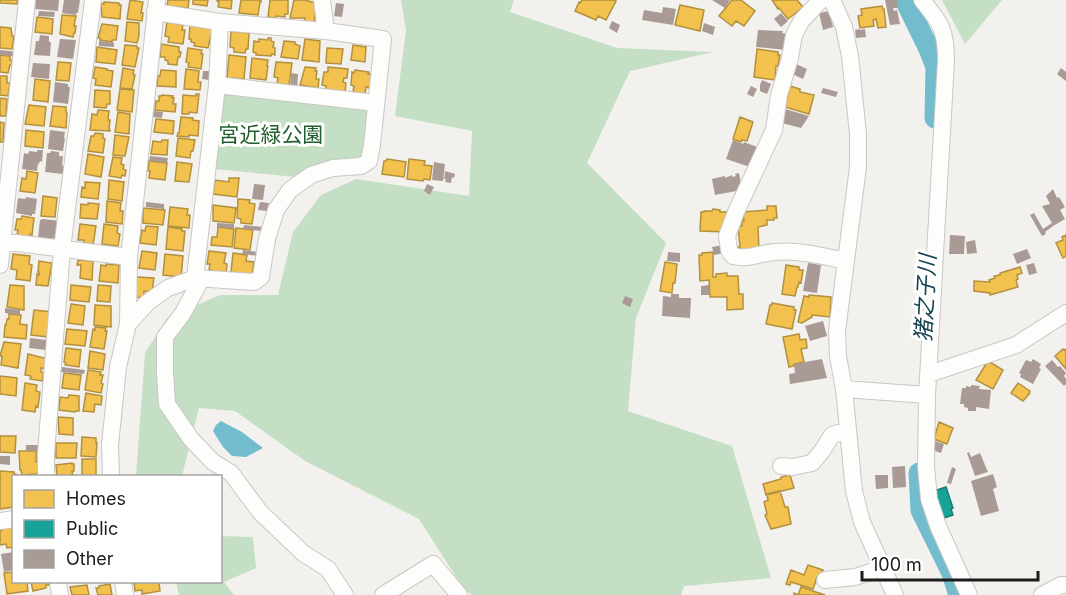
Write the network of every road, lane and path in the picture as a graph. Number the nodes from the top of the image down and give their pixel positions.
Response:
1 (27, 0) edge
2 (93, 0) edge
3 (322, 0) edge
4 (821, 0) edge
5 (832, 0) edge
6 (922, 0) edge
7 (156, 6) edge
8 (220, 22) junction
9 (326, 31) junction
10 (217, 85) junction
11 (376, 103) junction
12 (1, 241) edge
13 (62, 249) junction
14 (129, 257) junction
15 (846, 261) junction
16 (0, 265) edge
17 (195, 278) junction
18 (1066, 313) edge
19 (128, 324) junction
20 (929, 374) junction
21 (844, 389) junction
22 (920, 395) junction
23 (848, 430) junction
24 (781, 466) dead end
25 (46, 475) edge
26 (111, 475) edge
27 (883, 568) junction
28 (825, 580) dead end
29 (1066, 585) edge
30 (345, 595) edge
31 (383, 595) edge
32 (459, 595) edge
33 (895, 595) edge
34 (969, 595) edge
35 (1042, 595) edge

1 - 12 street
2 - 13 street
3 - 9 street
4 - 15 street
5 - 15 street
6 - 20 street
7 - 8 street
7 - 14 street
8 - 9 street
8 - 10 street
9 - 11 street
10 - 11 street
10 - 17 street
11 - 17 street
12 - 13 street
12 - 16 street
13 - 14 street
13 - 25 street
14 - 19 street
15 - 21 street
17 - 19 street
17 - 30 street
18 - 20 street
19 - 26 street
20 - 22 street
21 - 22 street
21 - 23 street
22 - 34 street
23 - 24 street
23 - 27 street
27 - 28 street
27 - 33 street
29 - 35 street
31 - 32 street

